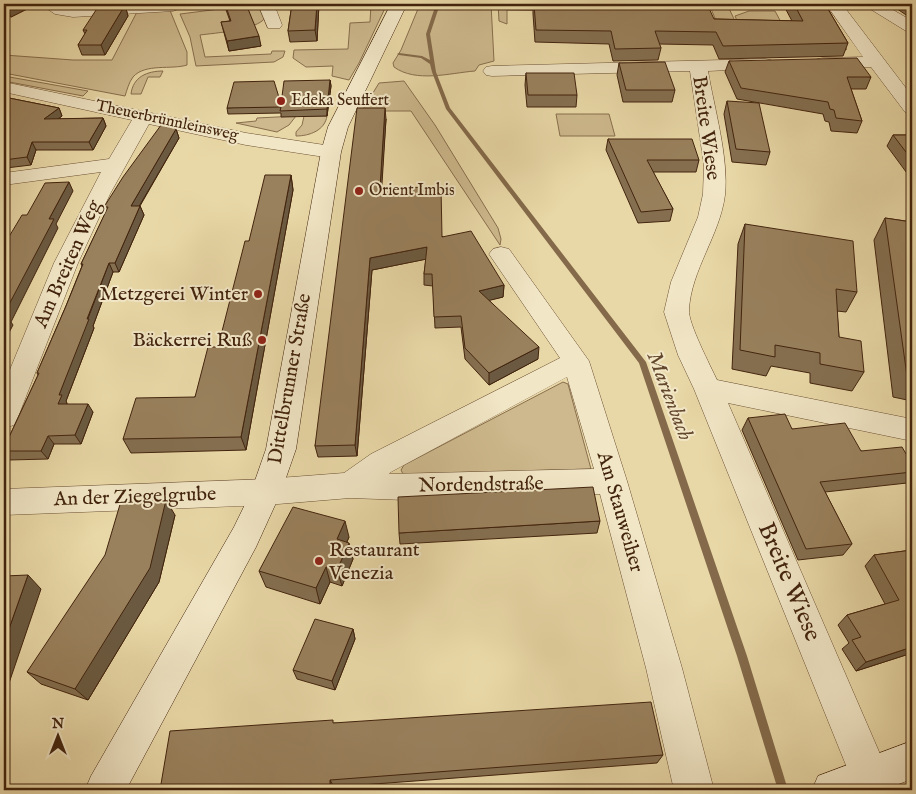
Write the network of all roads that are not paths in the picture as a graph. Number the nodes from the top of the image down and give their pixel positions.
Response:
1 (50, 4) edge
2 (266, 4) edge
3 (399, 4) edge
4 (834, 4) edge
5 (872, 4) edge
6 (173, 6) dead end
7 (274, 26) dead end
8 (912, 28) edge
9 (876, 62) junction
10 (806, 63) edge
11 (786, 64) edge
12 (698, 66) junction
13 (492, 71) dead end
14 (4, 87) edge
15 (912, 108) edge
16 (144, 116) junction
17 (331, 152) junction
18 (116, 164) junction
19 (4, 179) edge
20 (501, 254) dead end
21 (576, 361) junction
22 (708, 389) junction
23 (4, 417) edge
24 (912, 430) edge
25 (612, 481) junction
26 (350, 485) junction
27 (266, 492) junction
28 (4, 502) edge
29 (912, 760) edge
30 (849, 784) edge
31 (105, 790) edge
32 (694, 790) edge

1 - 6 street
2 - 7 street
3 - 17 street, Dittelbrunner Straße
4 - 9 street
5 - 8 street
9 - 10 street
9 - 15 street
11 - 12 street, Breite Wiese
12 - 13 street, Breite Wiese
12 - 22 street, Breite Wiese
14 - 16 street, Theuerbrünnleinsweg
16 - 17 street, Theuerbrünnleinsweg
16 - 18 street, Am Breiten Weg
17 - 27 street, Dittelbrunner Straße
18 - 19 street
18 - 23 street, Am Breiten Weg
20 - 21 street, Am Stauweiher
21 - 25 street, Am Stauweiher
21 - 26 street, Nordendstraße
22 - 24 street
22 - 30 street, Breite Wiese
25 - 26 street, Nordendstraße
25 - 32 street, Am Stauweiher
26 - 27 street, Nordendstraße
27 - 28 street, An der Ziegelgrube
27 - 31 street, Dittelbrunner Straße
29 - 30 street

